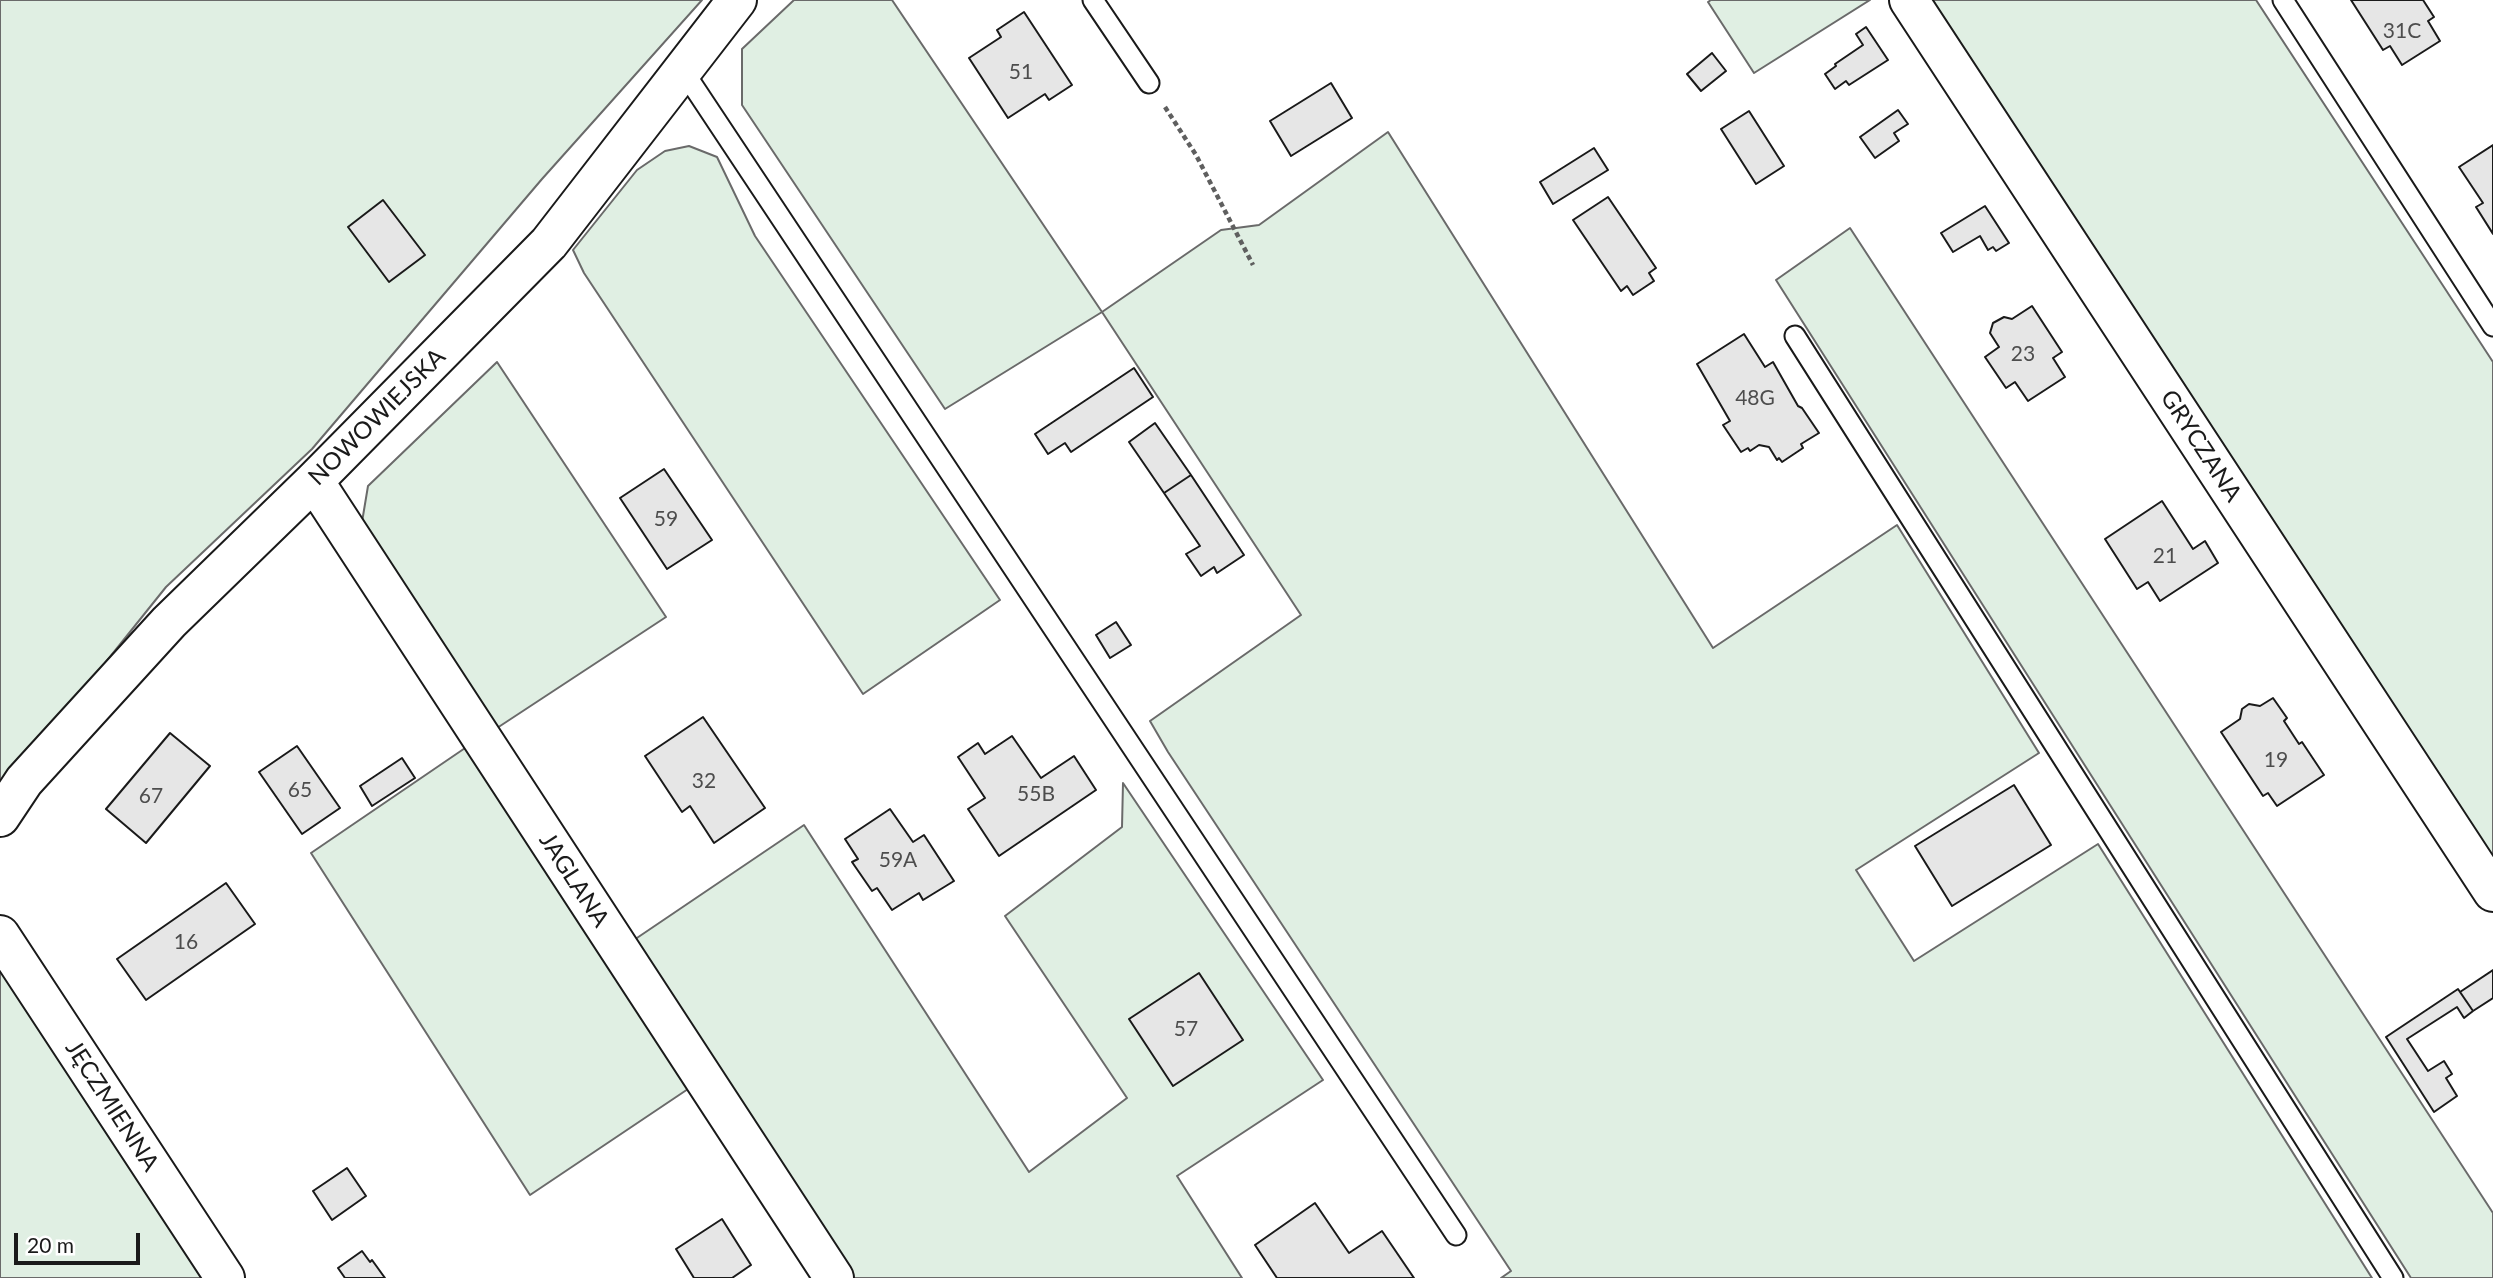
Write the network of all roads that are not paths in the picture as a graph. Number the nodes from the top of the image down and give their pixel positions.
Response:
1 (737, 0) edge
2 (1093, 0) edge
3 (1909, 0) edge
4 (2283, 0) edge
5 (682, 69) junction
6 (1149, 83) road end
7 (2493, 326) edge
8 (1795, 336) dead end
9 (314, 481) junction
10 (0, 817) edge
11 (2493, 892) edge
12 (0, 934) edge
13 (1456, 1235) dead end
14 (225, 1278) edge
15 (834, 1278) edge
16 (2393, 1278) edge

1 - 5 street, NOWOWIEJSKA
2 - 6 lane
3 - 11 street, GRYCZANA
4 - 7 lane
5 - 9 street, NOWOWIEJSKA
5 - 13 lane
8 - 16 lane
9 - 10 street, NOWOWIEJSKA
9 - 15 street, JAGLANA
12 - 14 street, JĘCZMIENNA

